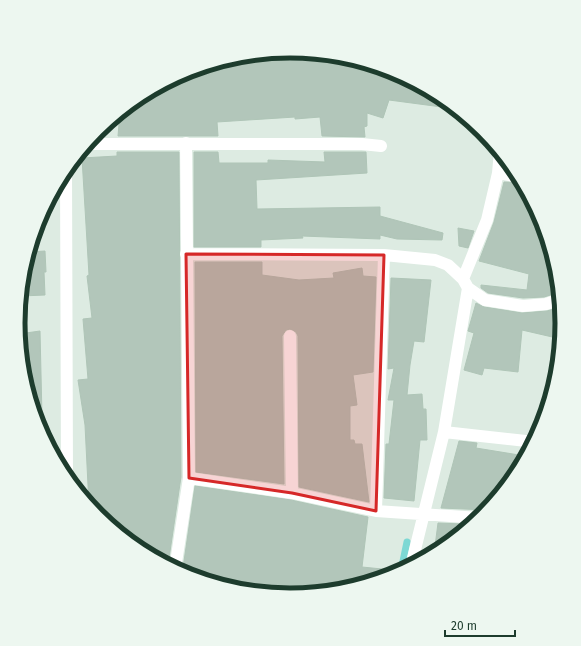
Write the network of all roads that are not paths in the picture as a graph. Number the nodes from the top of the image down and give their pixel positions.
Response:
1 (186, 143) junction
2 (95, 144) edge
3 (381, 146) dead end
4 (499, 159) edge
5 (498, 173) junction
6 (511, 175) edge
7 (66, 182) edge
8 (186, 254) junction
9 (384, 255) junction
10 (466, 283) junction
11 (555, 301) edge
12 (290, 336) dead end
13 (444, 432) junction
14 (528, 441) edge
15 (67, 466) edge
16 (189, 478) junction
17 (292, 494) junction
18 (376, 511) junction
19 (423, 514) junction
20 (472, 517) edge
21 (413, 558) edge
22 (176, 562) edge

1 - 2 street
1 - 3 street
1 - 8 street
4 - 5 street
5 - 6 street
5 - 10 street
7 - 15 street
8 - 9 street
8 - 16 street
9 - 10 street
9 - 18 street
10 - 11 street
10 - 13 street
12 - 17 street
13 - 14 street
13 - 19 street
16 - 17 street
16 - 22 street
17 - 18 street
18 - 19 street
19 - 20 street
19 - 21 street

